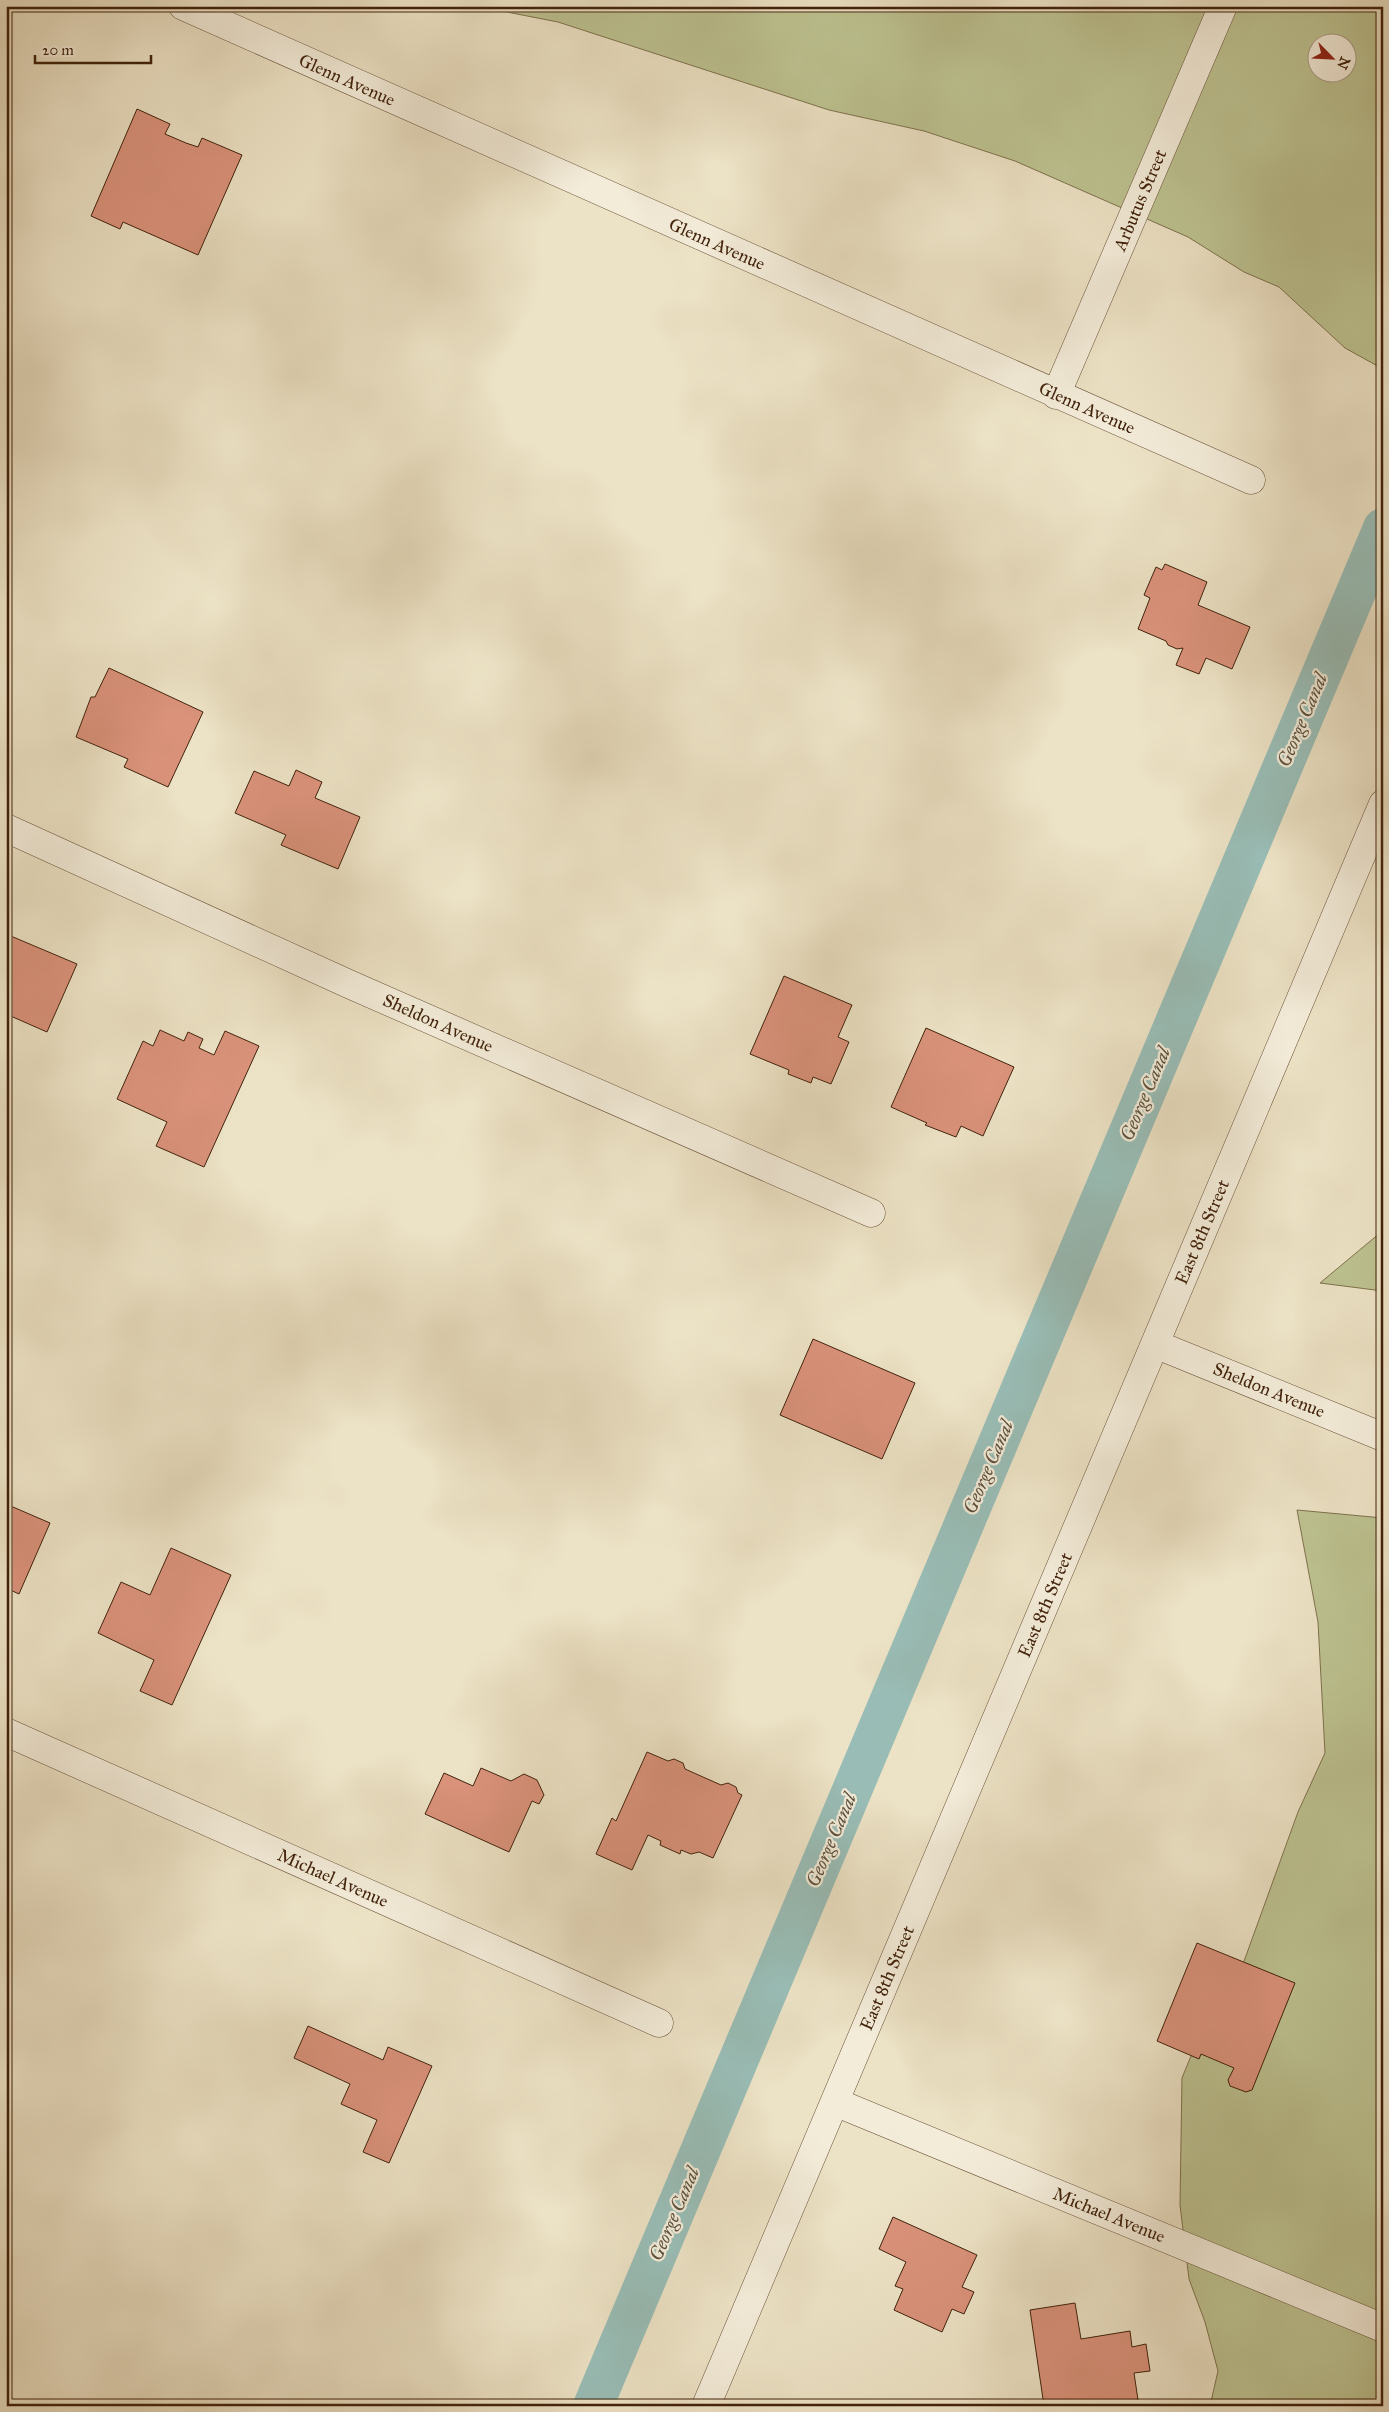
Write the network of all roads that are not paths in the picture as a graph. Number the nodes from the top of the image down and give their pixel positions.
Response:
1 (183, 6) edge
2 (1224, 6) edge
3 (1056, 395) junction
4 (1251, 480) dead end
5 (1383, 804) edge
6 (6, 828) edge
7 (870, 1213) dead end
8 (1155, 1344) junction
9 (1383, 1437) edge
10 (6, 1732) edge
11 (659, 2023) dead end
12 (834, 2102) junction
13 (1383, 2328) edge
14 (706, 2406) edge

1 - 3 street, Glenn Avenue
2 - 3 street, Arbutus Street
3 - 4 street, Glenn Avenue
5 - 8 street, East 8th Street
6 - 7 street, Sheldon Avenue
8 - 9 street, Sheldon Avenue
8 - 12 street, East 8th Street
10 - 11 street, Michael Avenue
12 - 13 street, Michael Avenue
12 - 14 street, East 8th Street

